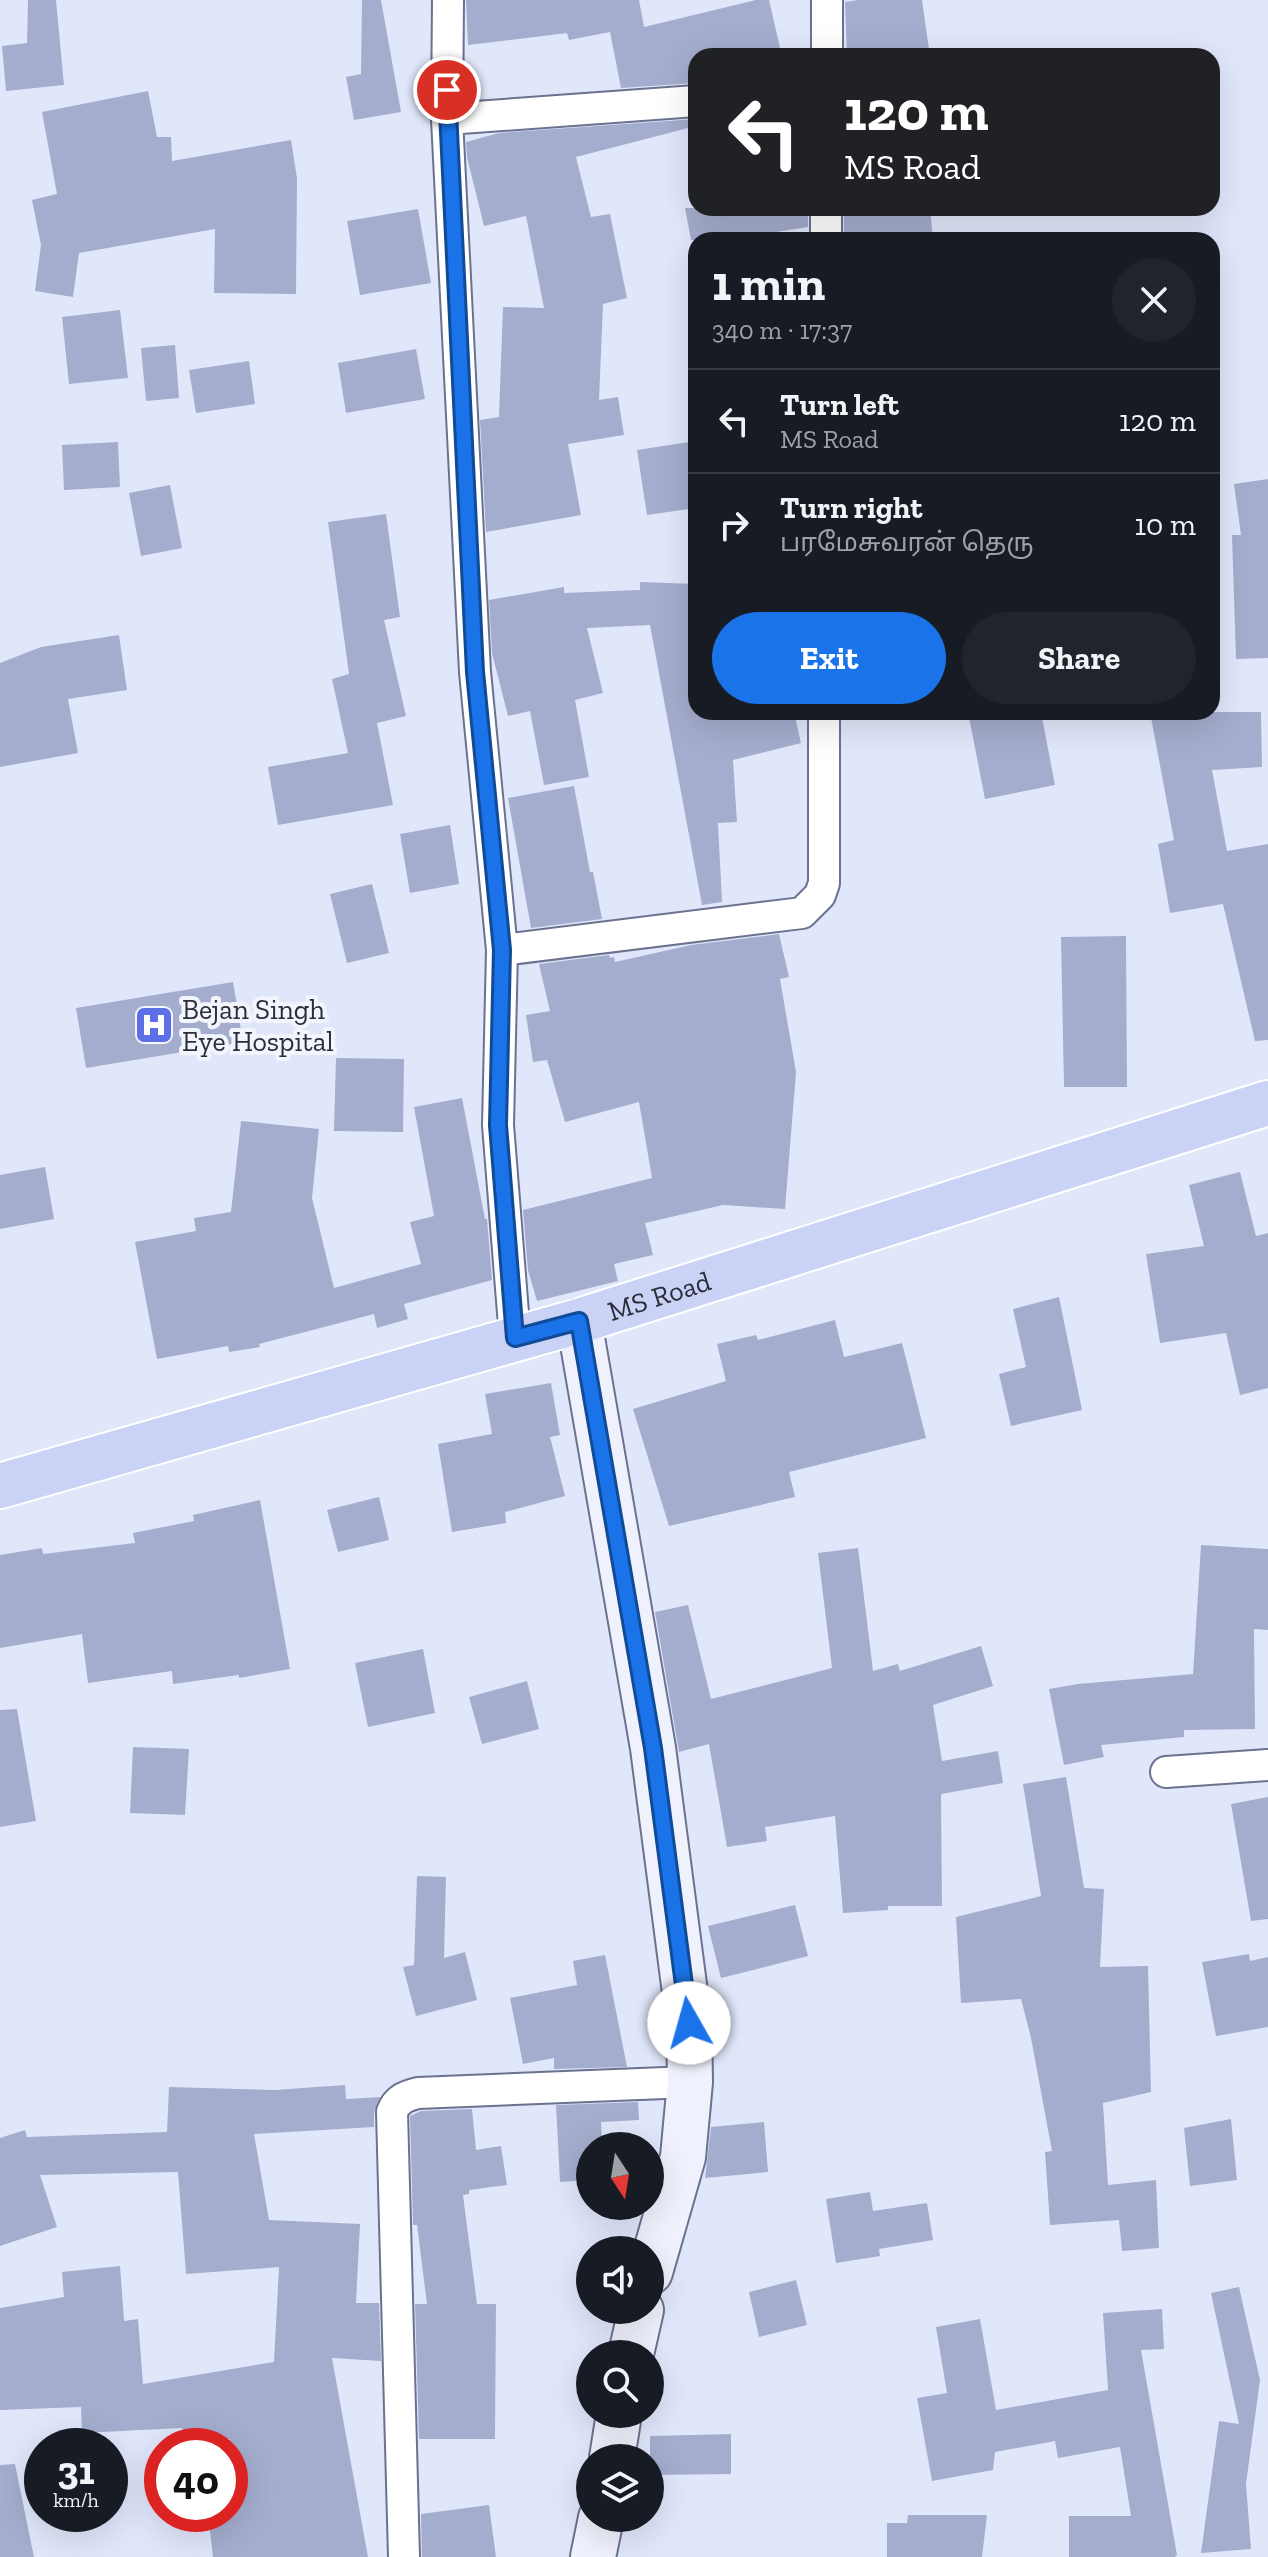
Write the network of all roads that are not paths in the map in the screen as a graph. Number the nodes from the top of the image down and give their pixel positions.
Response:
1 (448, 0) edge
2 (827, 0) edge
3 (827, 48) edge
4 (688, 102) edge
5 (447, 119) junction
6 (824, 720) edge
7 (502, 950) junction
8 (1268, 1103) edge
9 (579, 1321) junction
10 (515, 1338) junction
11 (0, 1486) edge
12 (1268, 1765) edge
13 (1166, 1772) dead end
14 (690, 2082) junction
15 (660, 2236) edge
16 (598, 2532) edge
17 (404, 2557) edge
18 (593, 2557) edge

1 - 5 street
2 - 3 street
4 - 5 street
5 - 7 street
6 - 7 street
7 - 10 street
8 - 9 highway, MS Road
9 - 10 highway, MS Road
9 - 14 street
10 - 11 highway, MS Road
12 - 13 street
14 - 15 street
14 - 17 street
16 - 18 street

